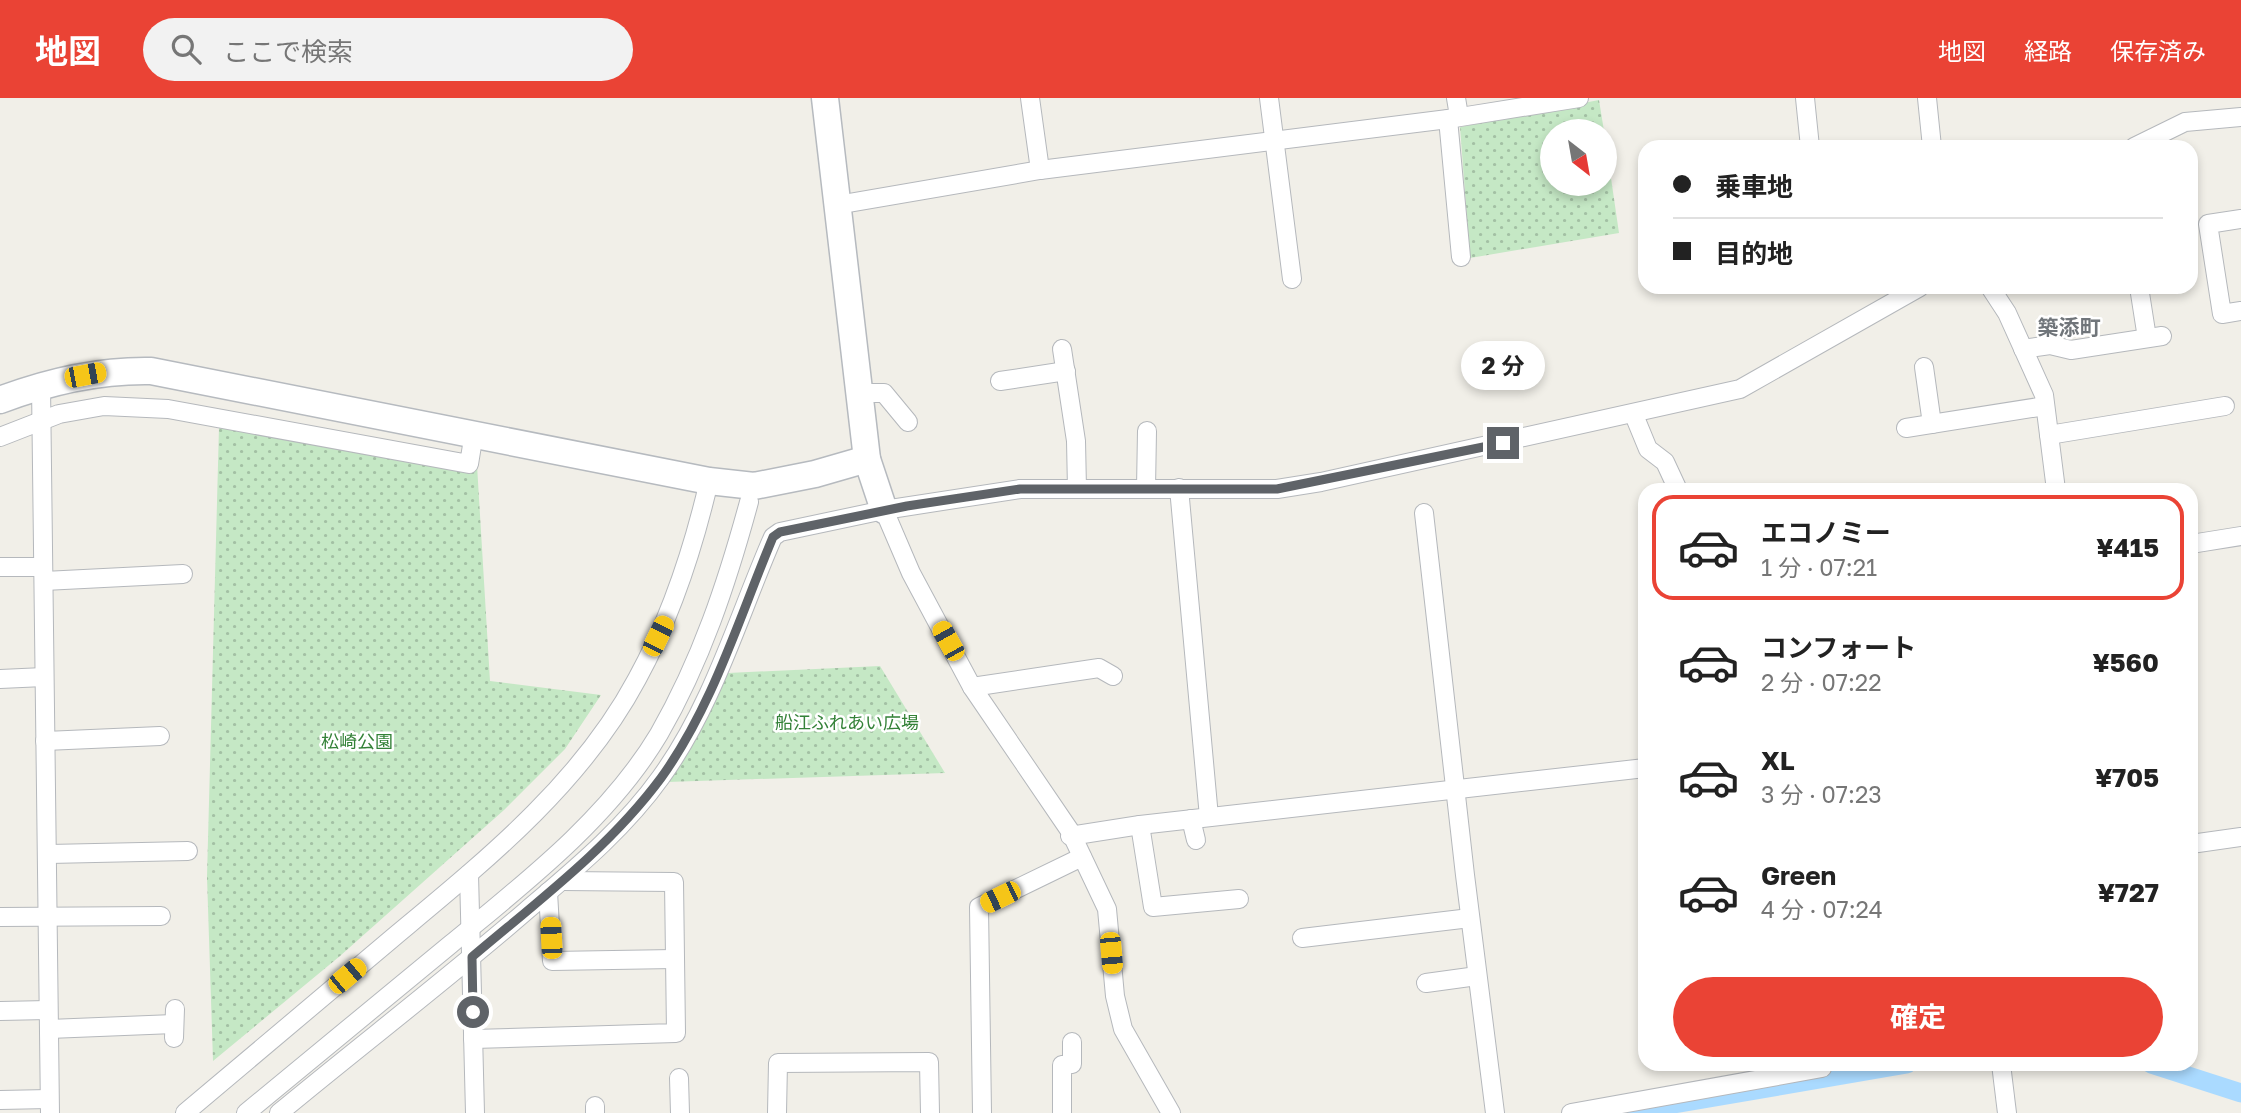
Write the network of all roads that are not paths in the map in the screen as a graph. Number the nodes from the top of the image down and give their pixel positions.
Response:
1 (825, 98) edge
2 (1030, 98) edge
3 (1269, 98) edge
4 (1456, 98) edge
5 (1579, 98) edge
6 (1805, 98) edge
7 (1927, 98) edge
8 (2241, 117) edge
9 (1453, 118) junction
10 (1274, 140) junction
11 (1809, 140) edge
12 (1931, 140) edge
13 (2148, 140) edge
14 (1040, 170) junction
15 (837, 205) junction
16 (2241, 219) edge
17 (1461, 257) dead end
18 (1292, 279) dead end
19 (1908, 294) edge
20 (1994, 294) edge
21 (2141, 294) edge
22 (2241, 310) edge
23 (1062, 349) dead end
24 (2023, 349) junction
25 (1924, 367) dead end
26 (1066, 371) junction
27 (1000, 381) dead end
28 (41, 386) junction
29 (859, 393) junction
30 (0, 400) edge
31 (2045, 406) junction
32 (2225, 406) dead end
33 (1634, 415) junction
34 (43, 419) junction
35 (908, 422) dead end
36 (1933, 424) junction
37 (1906, 428) dead end
38 (1147, 431) dead end
39 (474, 433) junction
40 (2049, 435) junction
41 (0, 437) edge
42 (867, 459) junction
43 (709, 481) junction
44 (1675, 483) edge
45 (2055, 483) edge
46 (1146, 488) junction
47 (1179, 488) junction
48 (1077, 489) junction
49 (749, 502) dead end
50 (884, 510) junction
51 (1424, 513) dead end
52 (2241, 536) edge
53 (2198, 543) edge
54 (0, 567) edge
55 (43, 574) junction
56 (183, 574) dead end
57 (1113, 676) dead end
58 (44, 677) junction
59 (0, 679) edge
60 (972, 687) junction
61 (160, 736) dead end
62 (46, 741) junction
63 (1638, 769) edge
64 (1455, 789) junction
65 (1200, 818) junction
66 (1140, 825) junction
67 (1070, 836) junction
68 (2241, 837) edge
69 (1196, 839) dead end
70 (2198, 844) edge
71 (188, 851) dead end
72 (49, 854) junction
73 (1082, 857) junction
74 (469, 874) junction
75 (563, 881) junction
76 (548, 892) junction
77 (1239, 899) dead end
78 (161, 916) dead end
79 (0, 917) edge
80 (50, 918) junction
81 (1470, 918) junction
82 (471, 927) junction
83 (1302, 938) dead end
84 (472, 957) junction
85 (674, 959) junction
86 (1477, 976) junction
87 (1426, 983) dead end
88 (0, 1010) edge
89 (48, 1010) junction
90 (175, 1024) dead end
91 (49, 1029) junction
92 (473, 1039) junction
93 (1072, 1042) dead end
94 (1805, 1071) edge
95 (2002, 1071) edge
96 (679, 1078) dead end
97 (0, 1100) edge
98 (50, 1106) edge
99 (185, 1113) edge
100 (246, 1113) edge
101 (279, 1113) edge
102 (475, 1113) edge
103 (680, 1113) edge
104 (777, 1113) edge
105 (930, 1113) edge
106 (982, 1113) edge
107 (1062, 1113) edge
108 (1171, 1113) edge
109 (1495, 1113) edge
110 (1571, 1113) edge
111 (2007, 1113) edge

1 - 15 street
2 - 14 street
3 - 10 street
4 - 9 street
5 - 9 street
6 - 11 street
7 - 12 street
8 - 13 street
9 - 10 street
9 - 17 street
10 - 14 street
10 - 18 street
14 - 15 street
15 - 29 street
16 - 22 street
19 - 33 street
20 - 24 street
21 - 24 street
23 - 26 street
24 - 31 street
25 - 36 street
26 - 27 street
26 - 48 street
28 - 30 street
28 - 34 street
28 - 39 street
29 - 35 street
29 - 42 street
31 - 36 street
31 - 40 street
32 - 40 street
33 - 44 street
33 - 47 street
34 - 39 street
34 - 41 street
34 - 55 street
36 - 37 street
38 - 46 street
39 - 43 street
40 - 45 street
42 - 43 street
42 - 50 street
43 - 74 street
46 - 47 street
46 - 48 street
47 - 65 street
48 - 50 street
49 - 82 street
50 - 60 street
50 - 75 street
51 - 64 street
52 - 53 street
54 - 55 street
55 - 56 street
55 - 58 street
57 - 60 street
58 - 59 street
58 - 62 street
60 - 67 street
61 - 62 street
62 - 72 street
63 - 64 street
64 - 65 street
64 - 81 street
65 - 66 street
65 - 69 street
66 - 67 street
66 - 77 street
67 - 73 street
68 - 70 street
71 - 72 street
72 - 80 street
73 - 106 street
73 - 108 street
74 - 82 street
74 - 99 street
75 - 76 street
75 - 85 street
76 - 84 street
76 - 85 street
78 - 80 street
79 - 80 street
80 - 89 street
81 - 83 street
81 - 86 street
82 - 84 street
82 - 100 street
84 - 92 street
84 - 101 street
85 - 92 street
86 - 87 street
86 - 109 street
88 - 89 street
89 - 91 street
90 - 91 street
91 - 98 street
92 - 102 street
93 - 107 street
94 - 110 street
95 - 111 street
96 - 103 street
97 - 98 street
104 - 105 street

